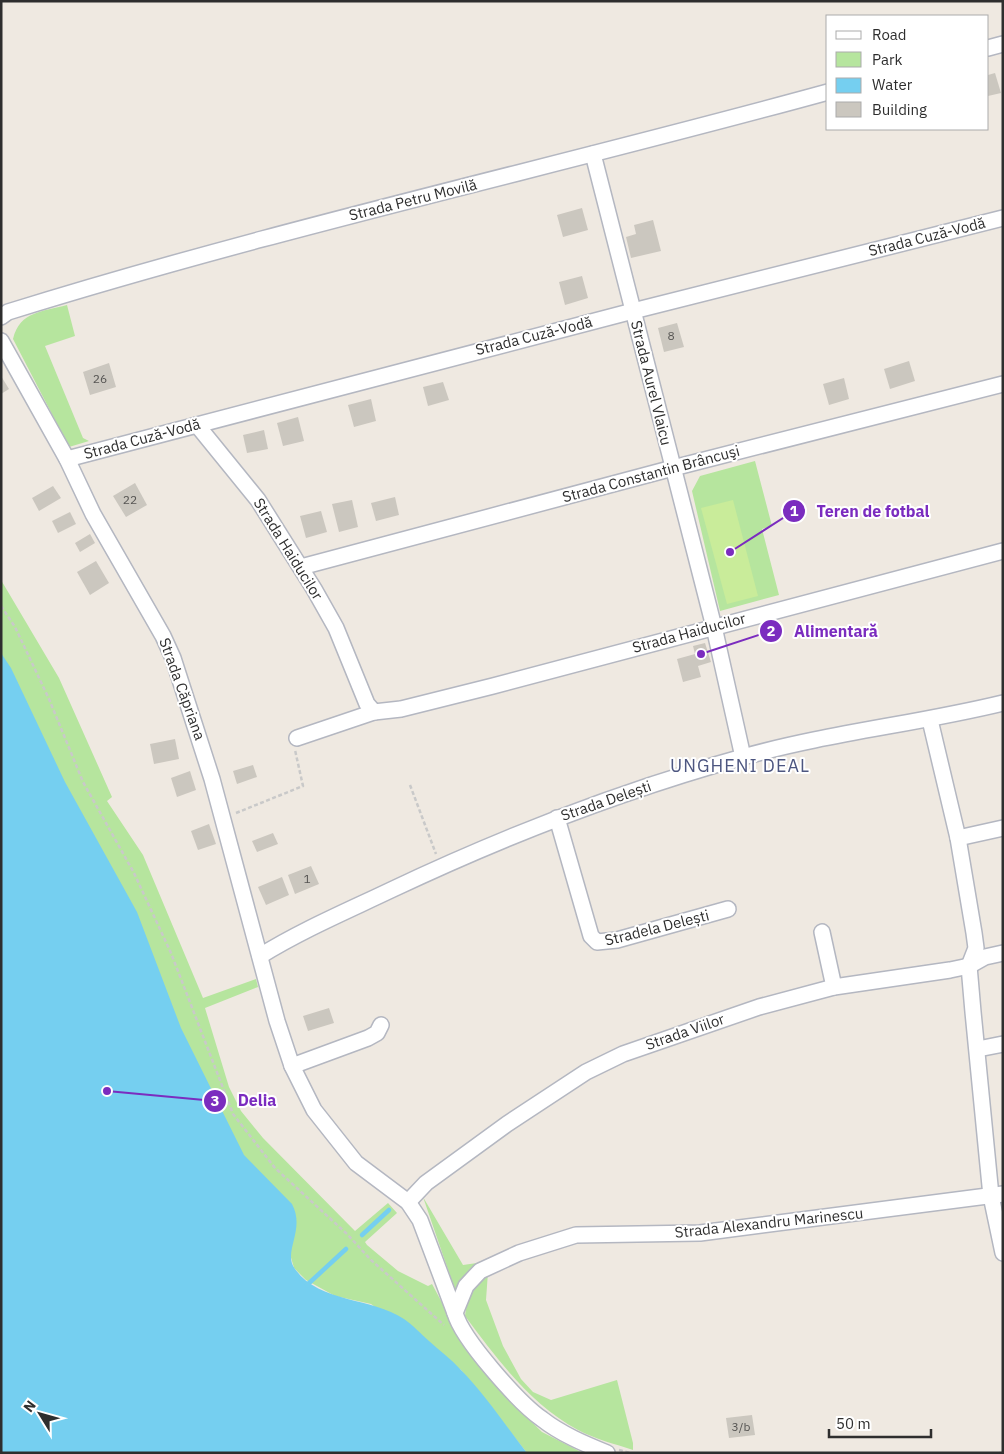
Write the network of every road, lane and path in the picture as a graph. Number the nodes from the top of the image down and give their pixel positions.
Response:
1 (1003, 44) edge
2 (989, 48) edge
3 (826, 93) edge
4 (593, 154) junction
5 (1003, 218) edge
6 (633, 311) junction
7 (1, 317) edge
8 (1, 341) edge
9 (1003, 384) edge
10 (198, 425) junction
11 (67, 459) junction
12 (673, 468) junction
13 (1003, 550) edge
14 (301, 567) junction
15 (1, 606) edge
16 (714, 627) junction
17 (1003, 703) edge
18 (374, 712) junction
19 (930, 720) junction
20 (297, 738) joint
21 (743, 757) junction
22 (410, 785) dead end
23 (223, 818) junction
24 (557, 818) junction
25 (1003, 828) edge
26 (958, 838) junction
27 (441, 867) junction
28 (728, 909) dead end
29 (822, 932) dead end
30 (1003, 953) edge
31 (260, 956) junction
32 (969, 966) junction
33 (834, 987) junction
34 (381, 1025) dead end
35 (1003, 1044) edge
36 (978, 1049) junction
37 (292, 1066) junction
38 (997, 1195) edge
39 (408, 1202) junction
40 (1003, 1253) edge
41 (455, 1313) junction
42 (445, 1325) dead end
43 (611, 1450) edge
44 (630, 1453) edge

1 - 2 street
3 - 4 street, Strada Petru Movilă
4 - 6 street, Strada Aurel Vlaicu
4 - 7 street, Strada Petru Movilă
5 - 6 street, Strada Cuză-Vodă
6 - 10 street, Strada Cuză-Vodă
6 - 12 street, Strada Aurel Vlaicu
8 - 11 street, Strada Căpriana
9 - 12 street, Strada Constantin Brâncuşi
10 - 11 street, Strada Cuză-Vodă
10 - 14 street, Strada Haiducilor
11 - 23 street, Strada Căpriana
12 - 14 street, Strada Constantin Brâncuşi
12 - 16 street, Strada Aurel Vlaicu
13 - 16 street, Strada Haiducilor
14 - 18 street, Strada Haiducilor
15 - 42 path
16 - 18 street, Strada Haiducilor
16 - 21 street, Strada Aurel Vlaicu
17 - 19 street, Strada Delești
18 - 20 street, Strada Haiducilor
19 - 21 street, Strada Delești
19 - 26 street
20 - 23 path
21 - 24 street, Strada Delești
22 - 27 path
23 - 31 street, Strada Căpriana
24 - 27 street, Strada Delești
24 - 28 street, Stradela Delești
25 - 26 street
26 - 32 street
27 - 31 street, Strada Delești
29 - 33 street
30 - 32 street, Strada Viilor
31 - 37 street, Strada Căpriana
32 - 33 street, Strada Viilor
32 - 36 street
33 - 39 street, Strada Viilor
34 - 37 street
35 - 36 street
36 - 38 street
37 - 39 street, Strada Căpriana
38 - 40 street
38 - 41 street, Strada Alexandru Marinescu
39 - 41 street, Strada Căpriana
41 - 43 street
43 - 44 path

